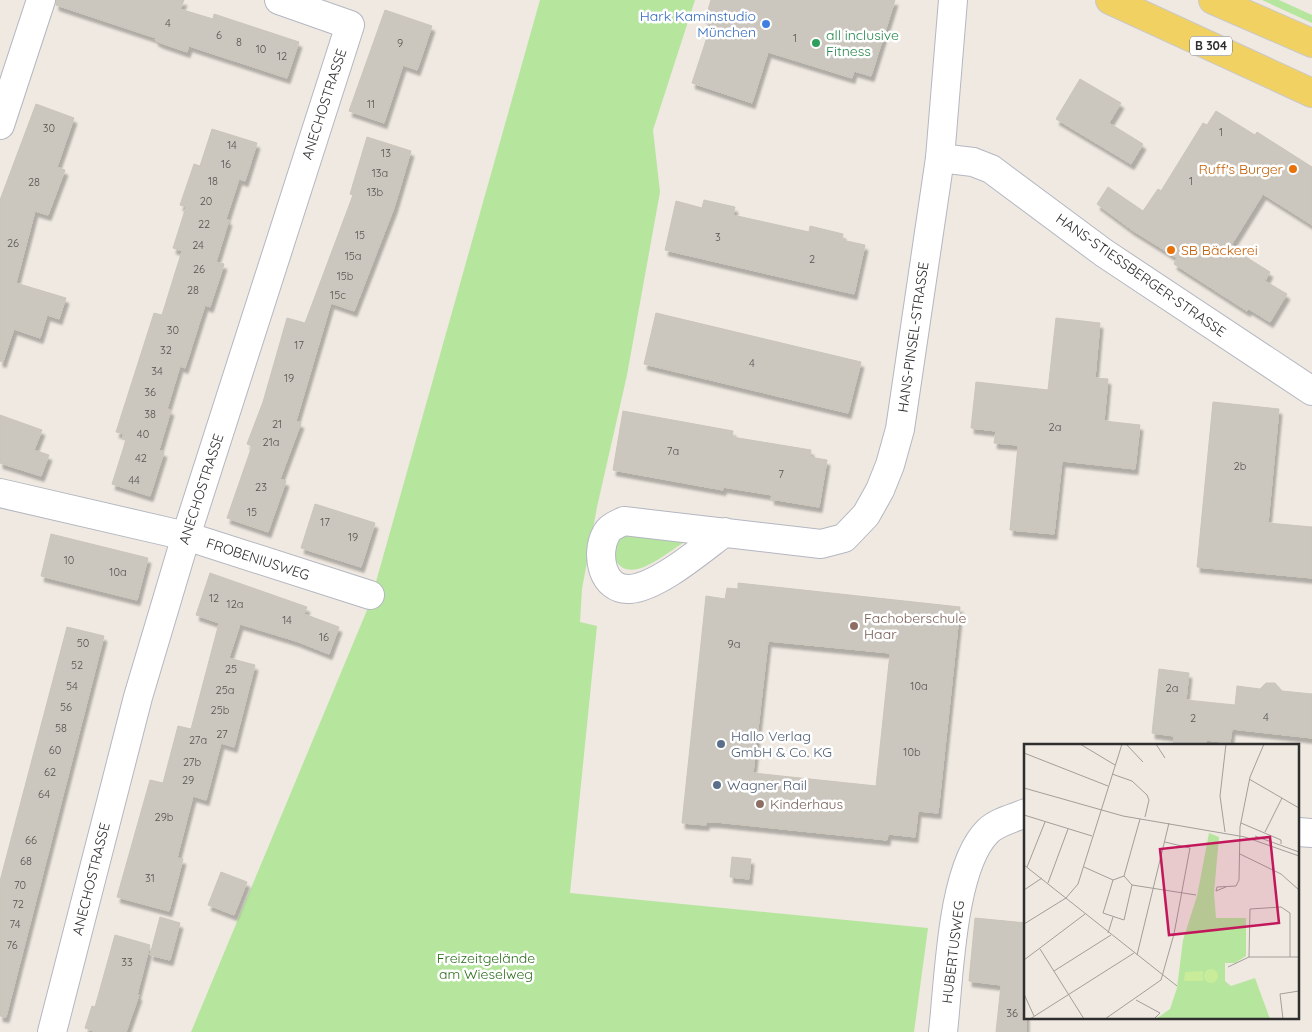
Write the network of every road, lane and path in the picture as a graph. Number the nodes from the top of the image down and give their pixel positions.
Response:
1 (41, 0) edge
2 (279, 0) edge
3 (953, 0) edge
4 (1110, 0) edge
5 (1213, 0) edge
6 (1312, 43) edge
7 (1312, 93) edge
8 (0, 125) edge
9 (940, 158) junction
10 (1312, 391) edge
11 (0, 493) edge
12 (725, 532) dead end
13 (186, 536) junction
14 (370, 595) dead end
15 (1024, 815) edge
16 (52, 1032) edge
17 (943, 1032) edge

1 - 8 street
2 - 13 street, ANECHOSTRASSE
3 - 9 street, HANS-PINSEL-STRASSE
4 - 7 main road, B 304
5 - 6 main road
9 - 10 street, HANS-STIESSBERGER-STRASSE
9 - 12 street, HANS-PINSEL-STRASSE
11 - 13 street, FROBENIUSWEG
13 - 14 street, FROBENIUSWEG
13 - 16 street, ANECHOSTRASSE
15 - 17 street, HUBERTUSWEG

